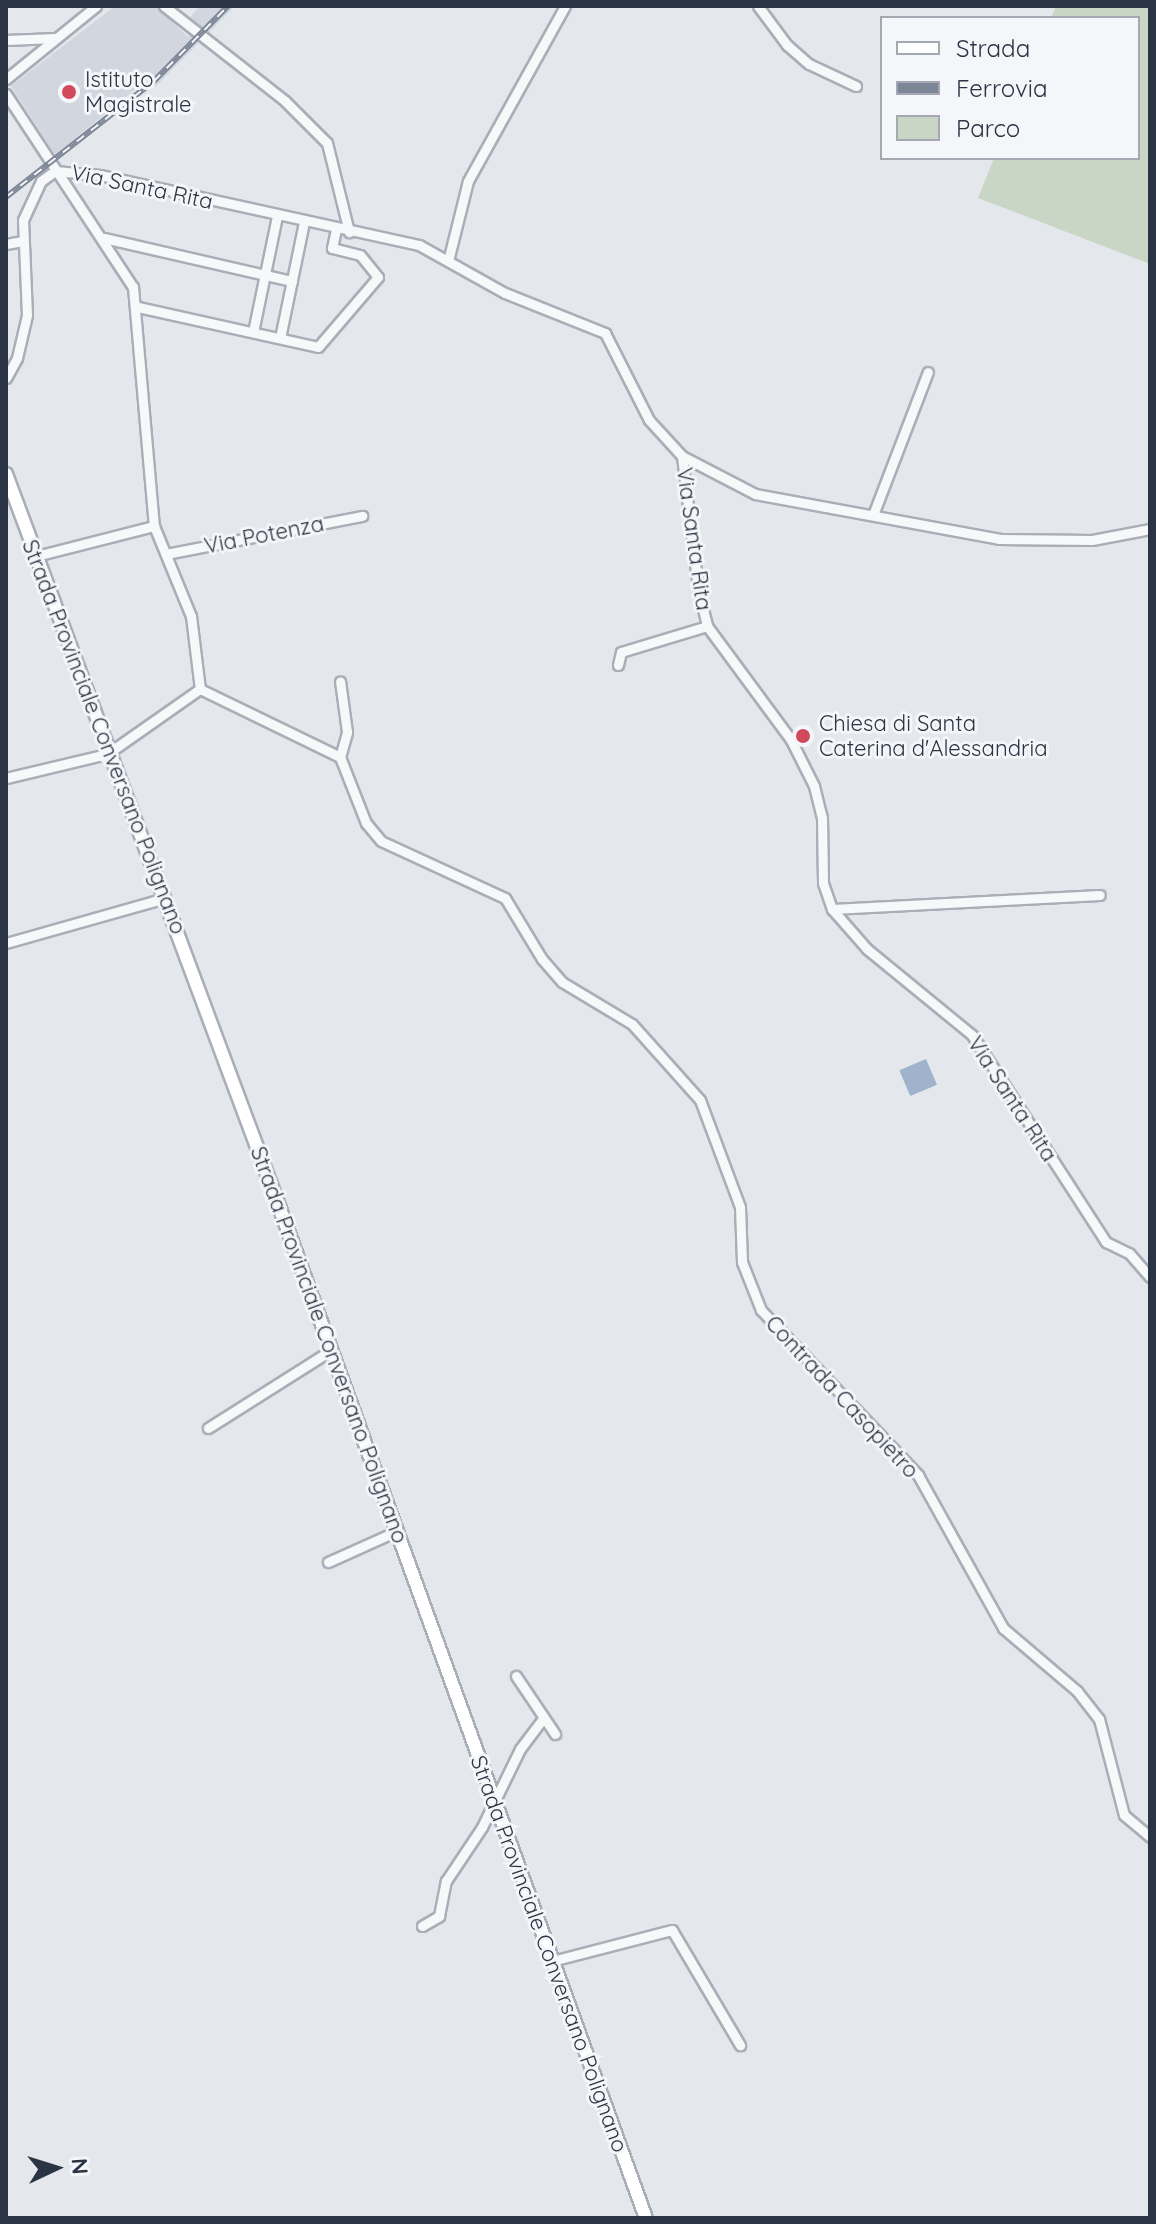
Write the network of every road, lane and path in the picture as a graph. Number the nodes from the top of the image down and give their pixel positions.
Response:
1 (96, 6) edge
2 (164, 6) edge
3 (565, 6) edge
4 (758, 6) edge
5 (55, 38) junction
6 (6, 40) edge
7 (6, 79) edge
8 (856, 86) dead end
9 (6, 94) edge
10 (55, 171) junction
11 (277, 216) junction
12 (304, 222) junction
13 (336, 229) junction
14 (349, 232) junction
15 (104, 237) junction
16 (23, 241) junction
17 (6, 244) edge
18 (449, 257) junction
19 (265, 274) junction
20 (292, 281) junction
21 (138, 307) junction
22 (253, 332) junction
23 (280, 338) junction
24 (928, 372) dead end
25 (6, 378) edge
26 (682, 456) junction
27 (6, 474) edge
28 (11, 503) edge
29 (873, 515) junction
30 (362, 516) dead end
31 (154, 526) junction
32 (1150, 529) edge
33 (166, 554) junction
34 (36, 556) junction
35 (707, 626) junction
36 (618, 665) dead end
37 (340, 681) dead end
38 (200, 689) junction
39 (107, 754) junction
40 (340, 757) junction
41 (6, 778) edge
42 (1100, 895) dead end
43 (165, 898) junction
44 (832, 909) junction
45 (6, 943) edge
46 (1150, 1277) edge
47 (330, 1351) junction
48 (208, 1428) dead end
49 (397, 1531) junction
50 (328, 1562) dead end
51 (516, 1676) dead end
52 (543, 1718) junction
53 (555, 1734) dead end
54 (494, 1802) junction
55 (1150, 1837) edge
56 (422, 1926) dead end
57 (552, 1961) junction
58 (740, 2045) dead end
59 (646, 2218) edge

1 - 5 street
2 - 14 street
3 - 18 street
4 - 8 street
5 - 6 street
5 - 7 street
9 - 10 street, Via Santa Rita
10 - 11 street, Via Santa Rita
10 - 15 street
10 - 16 street
11 - 12 street, Via Santa Rita
11 - 19 street
12 - 13 street, Via Santa Rita
12 - 20 street
13 - 14 street, Via Santa Rita
13 - 23 street
14 - 18 street, Via Santa Rita
15 - 19 street
15 - 21 street
16 - 17 street
16 - 25 street
18 - 26 street, Via Santa Rita
19 - 20 street
19 - 22 street
20 - 23 street
21 - 22 street
21 - 31 street
22 - 23 street
24 - 29 street
26 - 29 street
26 - 35 street, Via Santa Rita
27 - 28 main road, Strada Provinciale Conversano Polignano
28 - 34 main road, Strada Provinciale Conversano Polignano
29 - 32 street
30 - 33 street, Via Potenza
31 - 33 street
31 - 34 street
33 - 38 street
34 - 39 main road, Strada Provinciale Conversano Polignano
35 - 36 street
35 - 44 street, Via Santa Rita
37 - 40 street
38 - 39 street
38 - 40 street
39 - 41 street
39 - 43 main road, Strada Provinciale Conversano Polignano
40 - 55 street, Contrada Casopietro
42 - 44 street
43 - 45 street
43 - 47 main road, Strada Provinciale Conversano Polignano
44 - 46 street, Via Santa Rita
47 - 48 street
47 - 49 main road, Strada Provinciale Conversano Polignano
49 - 50 street
49 - 54 main road, Strada Provinciale Conversano Polignano
51 - 52 street
52 - 53 street
52 - 54 street
54 - 56 street
54 - 57 main road, Strada Provinciale Conversano Polignano
57 - 58 street
57 - 59 main road, Strada Provinciale Conversano Polignano

